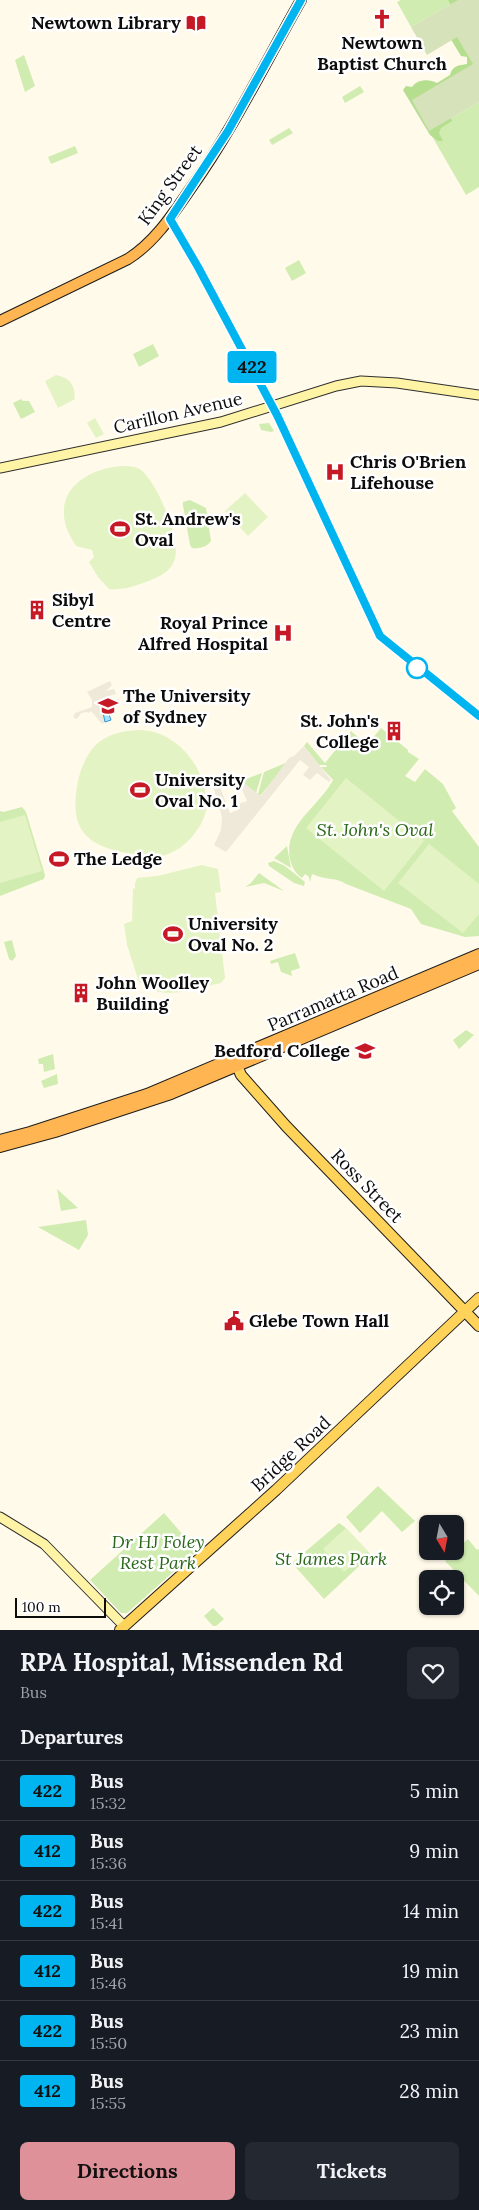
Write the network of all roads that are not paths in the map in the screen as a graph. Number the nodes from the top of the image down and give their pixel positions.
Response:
1 (301, 0) edge
2 (0, 321) edge
3 (479, 395) edge
4 (0, 468) edge
5 (479, 954) edge
6 (479, 964) edge
7 (235, 1062) junction
8 (0, 1140) edge
9 (0, 1147) edge
10 (479, 1298) edge
11 (466, 1311) junction
12 (479, 1326) edge
13 (0, 1517) edge
14 (122, 1628) edge

1 - 2 highway, King Street
3 - 4 main road, Carillon Avenue
5 - 7 highway, Parramatta Road
6 - 7 highway, Parramatta Road
7 - 8 highway, Parramatta Road
7 - 9 highway, Parramatta Road
7 - 11 main road, Ross Street
10 - 11 main road, Bridge Road
11 - 12 main road, Ross Street
11 - 14 main road, Bridge Road
13 - 14 main road

